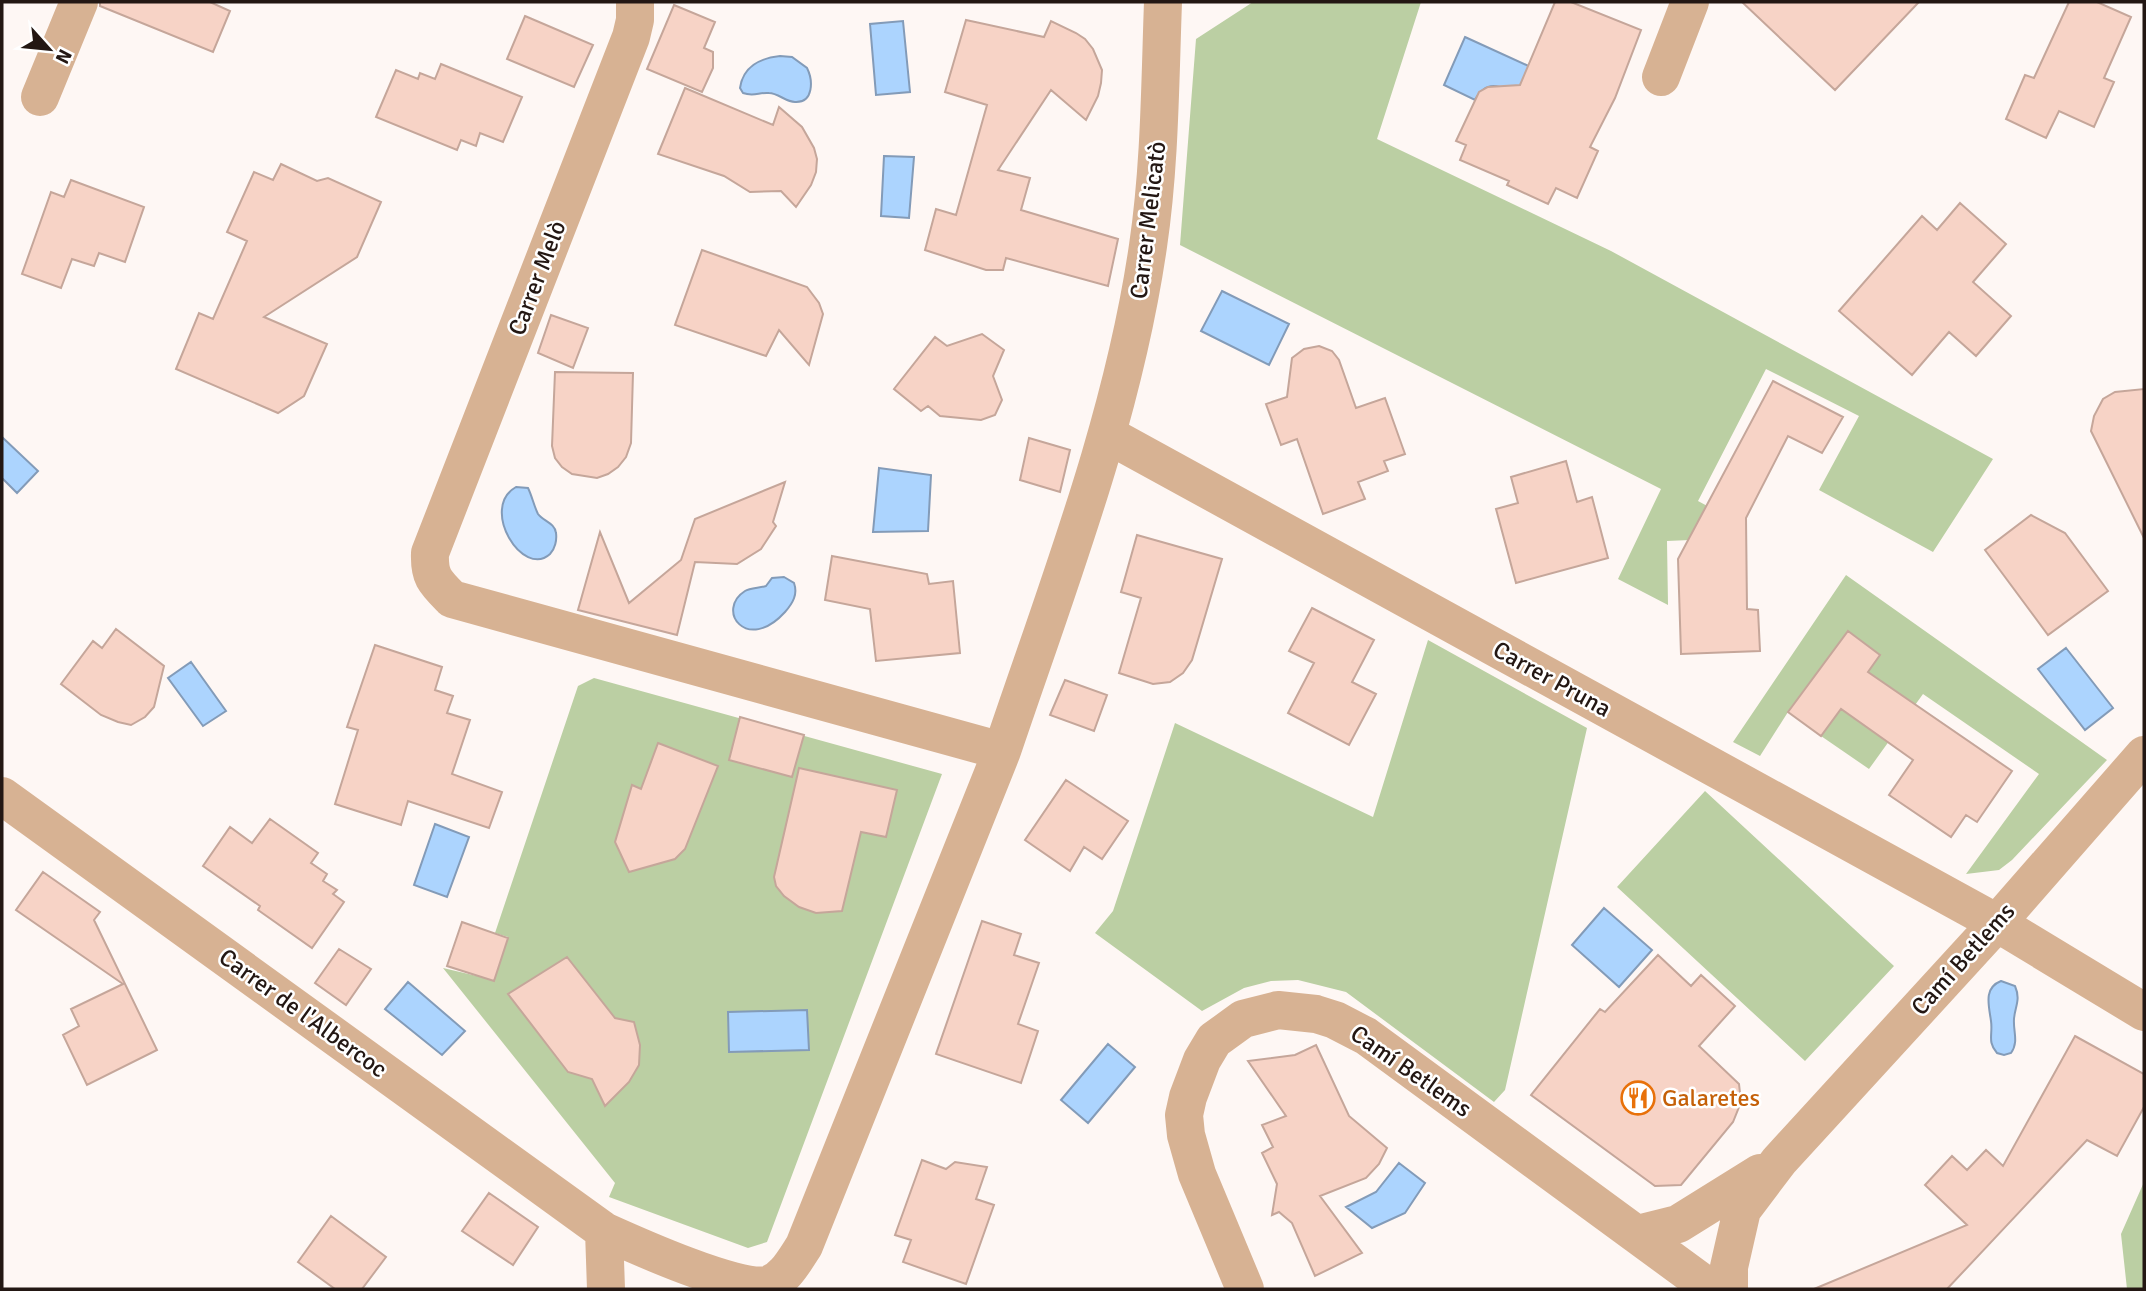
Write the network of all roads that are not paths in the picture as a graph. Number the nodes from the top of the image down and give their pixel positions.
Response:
1 (79, 2) edge
2 (635, 2) edge
3 (1163, 2) edge
4 (1690, 2) edge
5 (1661, 77) dead end
6 (40, 97) dead end
7 (1108, 435) junction
8 (1002, 751) junction
9 (2144, 755) edge
10 (2, 796) edge
11 (1997, 923) junction
12 (2144, 1012) edge
13 (1779, 1161) junction
14 (604, 1231) junction
15 (1638, 1234) junction
16 (606, 1289) edge
17 (1245, 1289) edge
18 (1711, 1289) edge
19 (1730, 1289) edge

1 - 6 street
2 - 8 street, Carrer Melò
3 - 7 street, Carrer Melicatò
4 - 5 street
7 - 8 street, Carrer Melicatò
7 - 11 street, Carrer Pruna
8 - 14 street, Carrer de l'Albercoc
9 - 11 street, Camí Betlems
10 - 14 street, Carrer de l'Albercoc
11 - 12 street, Carrer Pruna
11 - 13 street, Camí Betlems
13 - 15 street, Camí Betlems
13 - 19 street, Camí Betlems
14 - 16 street
15 - 17 street, Camí Betlems
15 - 18 street, Camí Betlems

